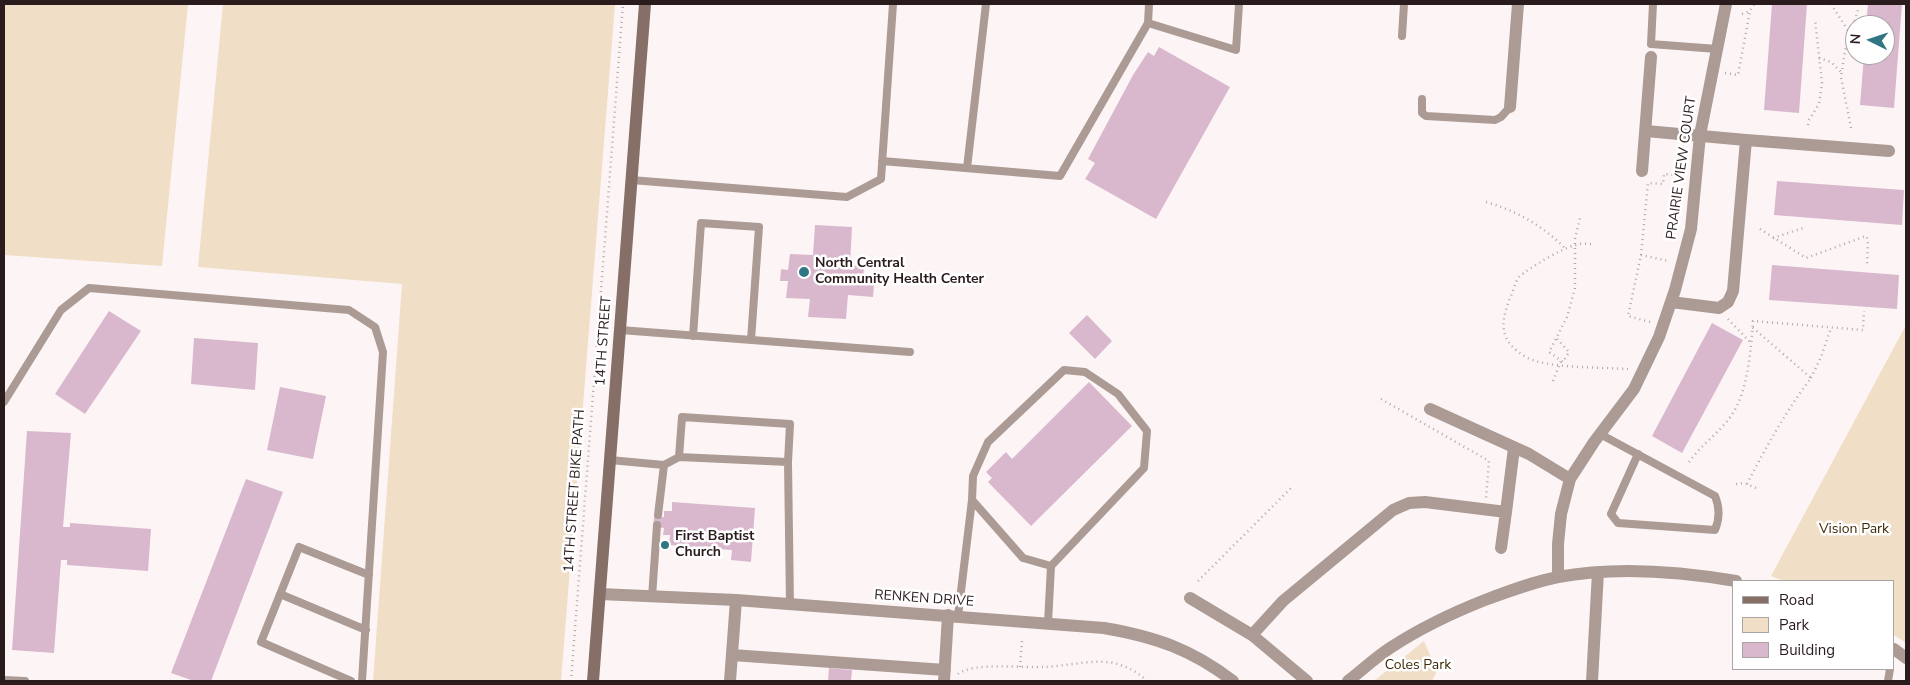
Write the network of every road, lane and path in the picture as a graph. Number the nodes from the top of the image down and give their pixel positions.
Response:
1 (623, 4) edge
2 (644, 4) edge
3 (893, 4) edge
4 (986, 4) edge
5 (1149, 4) edge
6 (1239, 4) edge
7 (1404, 4) edge
8 (1518, 4) edge
9 (1653, 4) edge
10 (1726, 4) edge
11 (1754, 4) edge
12 (1832, 4) edge
13 (1750, 10) junction
14 (1858, 10) dead end
15 (1742, 14) dead end
16 (1856, 15) edge
17 (1815, 19) dead end
18 (1148, 23) junction
19 (1845, 25) edge
20 (1402, 36) dead end
21 (1717, 50) junction
22 (1845, 56) edge
23 (1651, 57) dead end
24 (1819, 58) junction
25 (1724, 73) dead end
26 (1842, 74) junction
27 (1422, 99) dead end
28 (1510, 107) joint
29 (1808, 125) dead end
30 (1851, 128) dead end
31 (1646, 131) junction
32 (1700, 135) junction
33 (1746, 140) junction
34 (1889, 151) dead end
35 (882, 161) junction
36 (967, 168) junction
37 (1642, 171) dead end
38 (1675, 175) dead end
39 (631, 180) junction
40 (1486, 202) dead end
41 (1580, 218) dead end
42 (1803, 228) dead end
43 (1760, 229) dead end
44 (1773, 238) junction
45 (1591, 244) dead end
46 (1574, 245) junction
47 (1566, 249) junction
48 (1640, 255) junction
49 (1670, 261) dead end
50 (1867, 267) dead end
51 (1671, 302) junction
52 (1722, 306) junction
53 (1864, 311) dead end
54 (1652, 322) dead end
55 (1752, 327) junction
56 (1831, 328) junction
57 (620, 330) junction
58 (693, 336) junction
59 (1557, 339) junction
60 (751, 340) junction
61 (1751, 343) junction
62 (910, 352) dead end
63 (1561, 361) junction
64 (1560, 365) junction
65 (1630, 369) dead end
66 (1811, 378) junction
67 (1553, 381) dead end
68 (4, 402) edge
69 (1430, 409) dead end
70 (1600, 434) junction
71 (1514, 448) junction
72 (1638, 454) junction
73 (679, 457) junction
74 (610, 460) junction
75 (788, 462) junction
76 (1689, 462) dead end
77 (664, 464) junction
78 (1570, 479) junction
79 (1736, 484) dead end
80 (1747, 484) junction
81 (1291, 488) dead end
82 (1756, 488) dead end
83 (972, 500) junction
84 (1506, 512) junction
85 (658, 516) dead end
86 (657, 525) dead end
87 (1501, 548) dead end
88 (1051, 566) junction
89 (1598, 572) junction
90 (369, 575) junction
91 (1558, 577) junction
92 (1198, 580) dead end
93 (1732, 580) edge
94 (280, 594) junction
95 (600, 594) junction
96 (652, 597) junction
97 (1190, 598) dead end
98 (736, 600) junction
99 (790, 605) junction
100 (953, 616) junction
101 (1048, 623) junction
102 (366, 630) junction
103 (1252, 635) junction
104 (1022, 641) dead end
105 (1895, 650) edge
106 (732, 655) junction
107 (1906, 658) edge
108 (1020, 667) junction
109 (949, 676) edge
110 (4, 680) edge
111 (24, 681) edge
112 (351, 681) edge
113 (362, 681) edge
114 (570, 681) edge
115 (593, 681) edge
116 (730, 681) edge
117 (1147, 681) edge
118 (1233, 681) edge
119 (1307, 681) edge
120 (1348, 681) edge
121 (1592, 681) edge

1 - 114 path, 14TH STREET BIKE PATH
2 - 39 street, 14TH STREET
3 - 35 lane
4 - 36 lane
5 - 18 lane
6 - 18 lane
7 - 20 lane
8 - 28 street
9 - 21 lane
10 - 21 street, PRAIRIE VIEW COURT
11 - 13 path
12 - 19 path
13 - 15 path
13 - 25 path
14 - 16 path
17 - 24 path
18 - 36 lane
21 - 32 street, PRAIRIE VIEW COURT
22 - 26 path
23 - 31 street
24 - 26 path
24 - 29 path
26 - 30 path
27 - 28 lane
31 - 32 street
31 - 37 street
32 - 33 street
32 - 51 street, PRAIRIE VIEW COURT
33 - 34 street
33 - 52 street
35 - 36 lane
35 - 39 lane
38 - 48 path
39 - 57 street, 14TH STREET
40 - 47 path
41 - 46 path
42 - 44 path
43 - 44 path
44 - 50 path
45 - 46 path
46 - 47 path
46 - 59 path
47 - 64 path
48 - 49 path
48 - 54 path
51 - 52 street
51 - 70 street, PRAIRIE VIEW COURT
52 - 61 path
53 - 56 path
55 - 56 path
55 - 61 path
55 - 66 path
56 - 66 path
57 - 58 lane
57 - 74 street, 14TH STREET
58 - 60 lane
58 - 60 lane
59 - 63 path
59 - 63 path
60 - 62 lane
61 - 76 path
63 - 64 path
64 - 65 path
64 - 67 path
66 - 80 path
68 - 90 lane
69 - 71 street
70 - 72 lane
70 - 78 street, PRAIRIE VIEW COURT
71 - 78 street
71 - 84 street
72 - 72 lane
73 - 75 lane
73 - 75 lane
73 - 77 lane
74 - 77 lane
74 - 95 street, 14TH STREET
75 - 99 lane
77 - 85 lane
78 - 91 street, PRAIRIE VIEW COURT
79 - 80 path
80 - 82 path
81 - 92 path
83 - 88 lane
83 - 88 lane
83 - 100 lane
84 - 87 street
84 - 103 street
86 - 96 lane
88 - 101 lane
89 - 91 street
89 - 93 street
89 - 121 street
90 - 94 lane
90 - 102 lane
91 - 120 street
94 - 102 lane
94 - 112 lane
95 - 96 street, RENKEN DRIVE
95 - 115 street, 14TH STREET
96 - 98 street, RENKEN DRIVE
97 - 103 street
98 - 99 street, RENKEN DRIVE
98 - 106 street
99 - 100 street, RENKEN DRIVE
100 - 101 street, RENKEN DRIVE
100 - 109 street
101 - 118 street, RENKEN DRIVE
102 - 113 lane
103 - 119 street
104 - 108 path
105 - 107 street
106 - 109 street
106 - 116 street
108 - 109 path
108 - 117 path
110 - 111 lane

